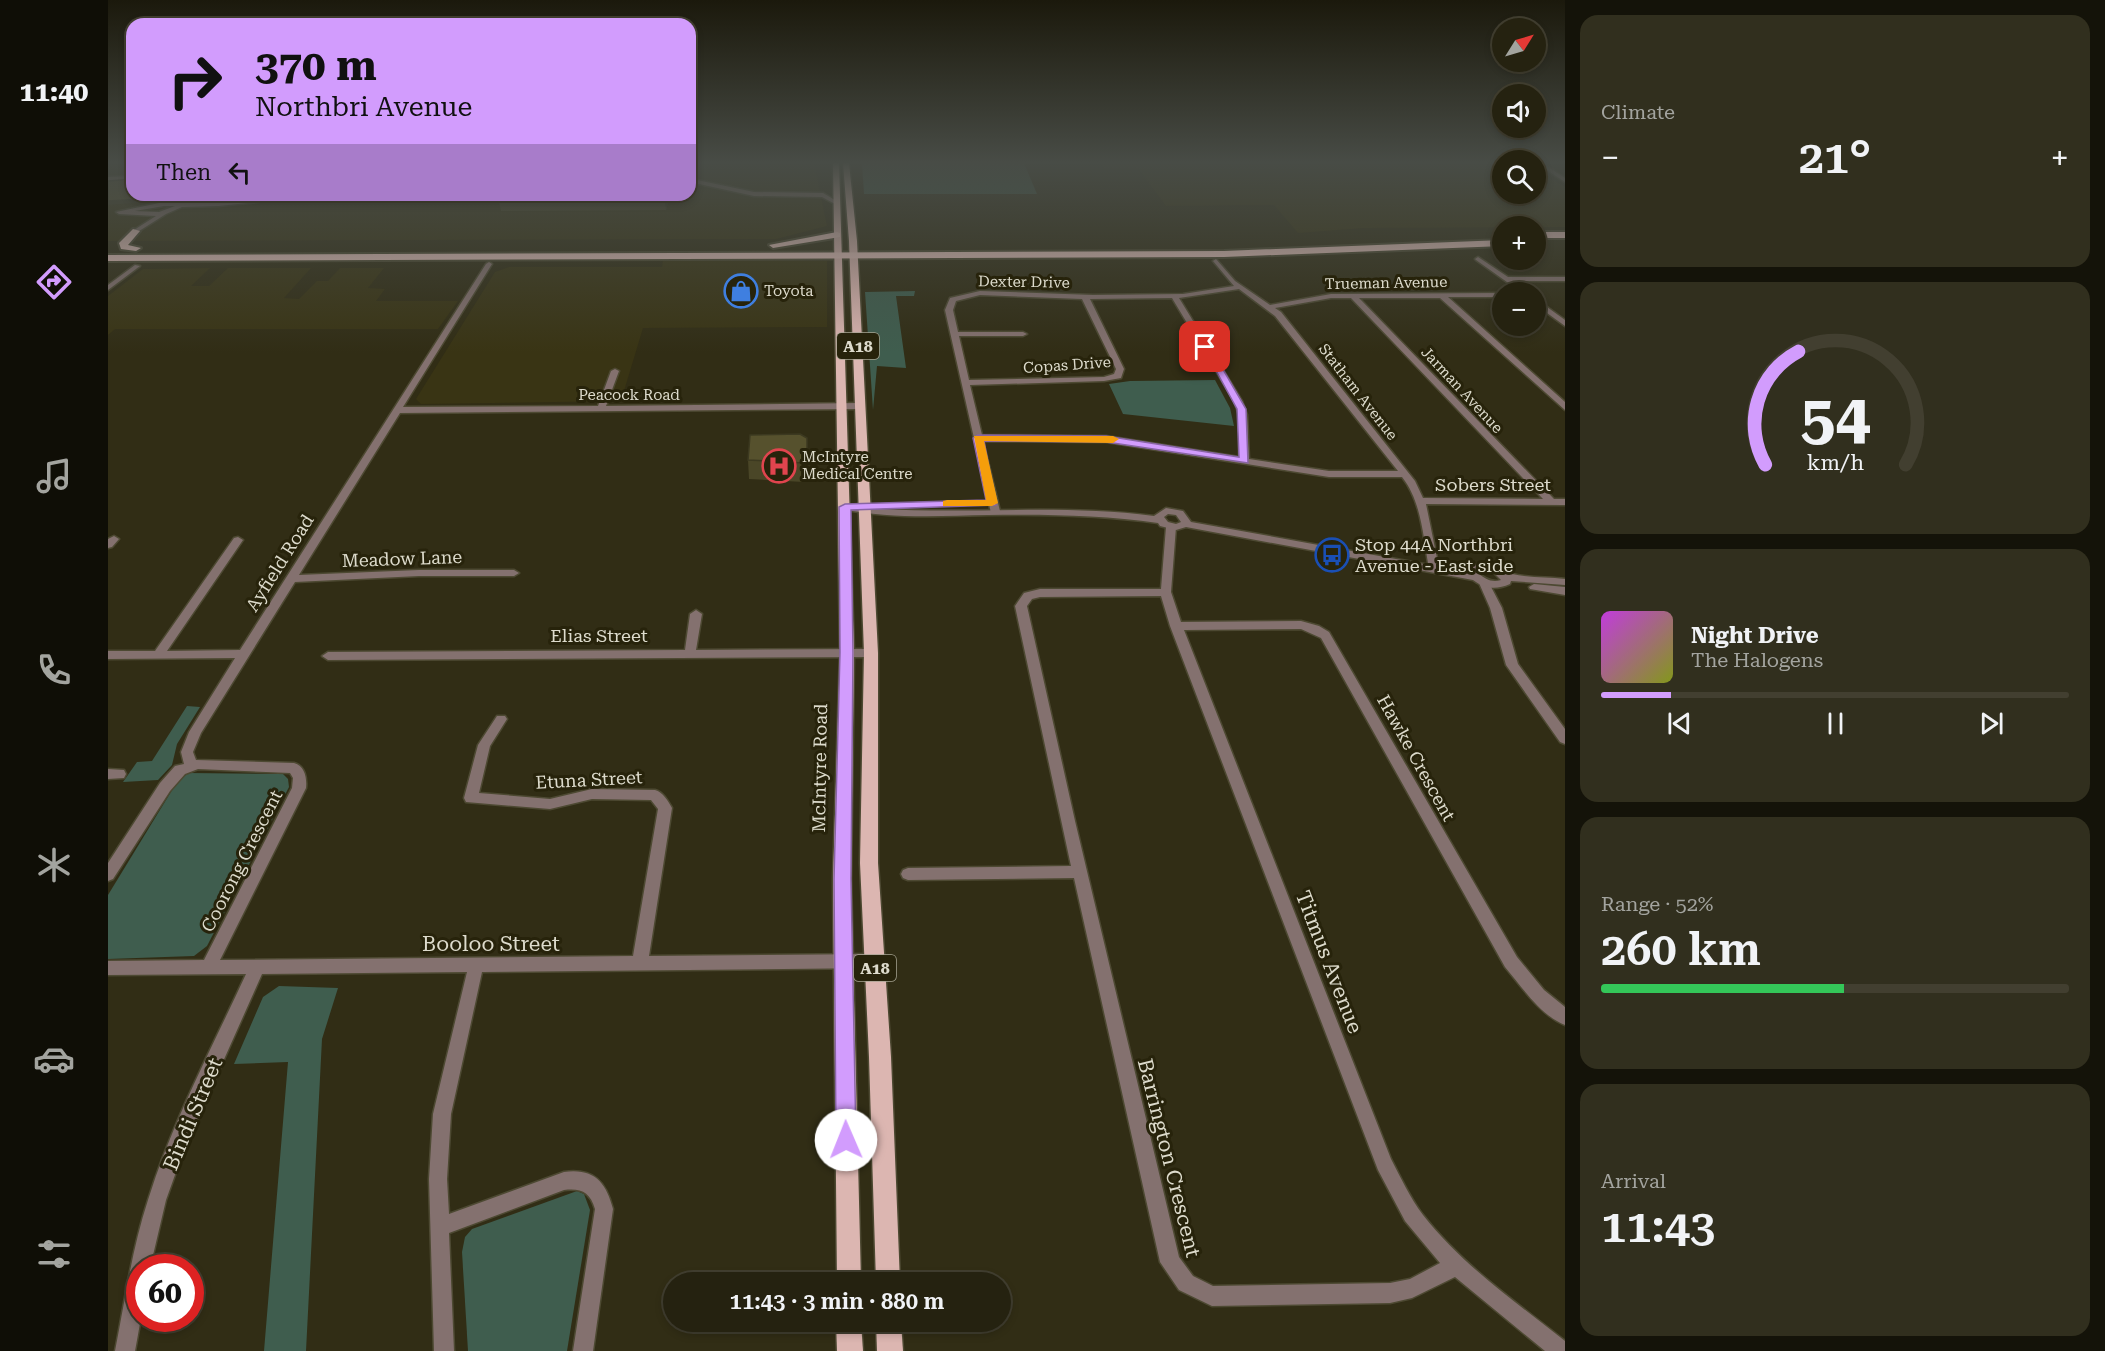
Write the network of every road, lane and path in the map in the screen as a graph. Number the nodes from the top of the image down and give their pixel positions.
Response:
1 (141, 226) edge
2 (144, 226) edge
3 (837, 226) edge
4 (852, 226) edge
5 (137, 230) junction
6 (837, 235) junction
7 (1492, 235) edge
8 (1546, 235) edge
9 (1565, 235) edge
10 (1492, 243) edge
11 (1546, 243) edge
12 (1565, 243) edge
13 (109, 245) edge
14 (763, 247) junction
15 (136, 248) junction
16 (838, 250) junction
17 (854, 250) junction
18 (891, 254) junction
19 (660, 255) junction
20 (108, 258) edge
21 (1478, 259) dead end
22 (1216, 261) dead end
23 (489, 264) joint
24 (137, 266) dead end
25 (855, 266) junction
26 (1508, 279) junction
27 (1565, 279) edge
28 (1512, 282) edge
29 (1239, 287) junction
30 (108, 288) edge
31 (1441, 295) junction
32 (1492, 295) edge
33 (1174, 296) junction
34 (1353, 296) junction
35 (1085, 297) junction
36 (856, 307) junction
37 (1271, 307) junction
38 (1546, 309) edge
39 (840, 321) junction
40 (1565, 324) edge
41 (954, 334) junction
42 (1023, 334) dead end
43 (615, 371) dead end
44 (965, 383) junction
45 (842, 406) junction
46 (860, 406) junction
47 (1565, 407) edge
48 (602, 408) junction
49 (398, 410) junction
50 (978, 438) junction
51 (1244, 461) junction
52 (1405, 474) junction
53 (1421, 501) junction
54 (1551, 502) junction
55 (1565, 502) edge
56 (845, 507) junction
57 (994, 507) junction
58 (863, 508) junction
59 (1173, 521) junction
60 (238, 540) dead end
61 (1433, 564) junction
62 (514, 573) dead end
63 (1478, 576) junction
64 (291, 579) junction
65 (1502, 580) junction
66 (1565, 582) edge
67 (1565, 591) edge
68 (1166, 592) junction
69 (1496, 608) junction
70 (696, 614) dead end
71 (1176, 626) junction
72 (847, 652) junction
73 (690, 653) junction
74 (871, 653) junction
75 (244, 654) junction
76 (108, 655) edge
77 (158, 655) junction
78 (328, 656) dead end
79 (501, 719) dead end
80 (1565, 739) edge
81 (191, 765) junction
82 (1079, 872) junction
83 (908, 874) dead end
84 (108, 875) edge
85 (843, 961) junction
86 (875, 961) junction
87 (640, 964) junction
88 (476, 965) junction
89 (209, 966) junction
90 (258, 966) junction
91 (108, 968) edge
92 (1565, 1017) edge
93 (440, 1227) junction
94 (144, 1254) edge
95 (1456, 1266) junction
96 (849, 1272) edge
97 (888, 1272) edge
98 (128, 1332) edge
99 (849, 1332) edge
100 (889, 1332) edge
101 (125, 1351) edge
102 (444, 1351) edge
103 (583, 1351) edge
104 (850, 1351) edge
105 (890, 1351) edge
106 (1562, 1351) edge

1 - 5 street
2 - 5 street
3 - 6 main road, A18
4 - 17 main road, A18
5 - 13 highway
5 - 15 highway
6 - 14 highway
6 - 16 main road, A18
7 - 17 highway
8 - 9 highway
10 - 18 highway
11 - 12 highway
13 - 15 highway
14 - 15 highway
14 - 16 highway
16 - 17 highway
16 - 19 highway
16 - 39 main road, McIntyre Road / A18
17 - 18 highway
17 - 25 main road, A18
18 - 25 highway
19 - 20 highway
19 - 23 highway
21 - 26 street
22 - 29 street, Statham Avenue
23 - 49 street, Ayfield Road
24 - 30 street
25 - 36 main road, A18
26 - 27 street
26 - 28 street
29 - 33 street, Dexter Drive
29 - 37 street, Statham Avenue
31 - 32 street, Trueman Avenue
31 - 34 street, Trueman Avenue
31 - 47 street
33 - 35 street, Dexter Drive
33 - 51 street
34 - 37 street, Trueman Avenue
34 - 54 street, Jarman Avenue
35 - 41 street, Dexter Drive
35 - 44 street, Copas Drive
36 - 39 main road
36 - 46 main road, A18
37 - 52 street, Statham Avenue
38 - 40 street
39 - 45 main road, McIntyre Road / A18
41 - 42 street
41 - 44 street, Dexter Drive
43 - 48 street
44 - 50 street, Dexter Drive
45 - 46 street, Peacock Road
45 - 48 street, Peacock Road
45 - 56 main road, McIntyre Road / A18
46 - 58 main road, A18
48 - 49 street, Peacock Road
49 - 64 street, Ayfield Road
50 - 51 street
50 - 57 street, Dexter Drive
51 - 52 street
52 - 53 street, Statham Avenue
53 - 54 street, Sobers Street
53 - 61 street, Statham Avenue
54 - 55 street, Sobers Street
56 - 58 street
56 - 72 main road, McIntyre Road / A18
57 - 58 street
57 - 59 street
58 - 74 main road, A18
59 - 61 street
59 - 68 street, Titmus Avenue
60 - 77 street
61 - 63 street
62 - 64 street, Meadow Lane
63 - 65 street
63 - 65 street
63 - 69 street
64 - 75 street, Ayfield Road
65 - 66 street
65 - 67 street
65 - 69 street
68 - 71 street, Titmus Avenue
68 - 82 street, Barrington Crescent
69 - 80 street
70 - 73 street
71 - 92 street, Hawke Crescent
71 - 95 street, Titmus Avenue
72 - 73 street, Elias Street
72 - 74 street, Elias Street
72 - 85 main road, McIntyre Road / A18
73 - 78 street, Elias Street
74 - 86 main road, A18
75 - 77 street
75 - 81 street, Ayfield Road
76 - 77 street
79 - 87 street, Etuna Street
81 - 84 street
81 - 89 street, Coorong Crescent
82 - 83 street
82 - 95 street, Barrington Crescent
85 - 86 street, Booloo Street
85 - 87 street, Booloo Street
85 - 96 main road, McIntyre Road / A18
86 - 97 main road, A18
87 - 88 street, Booloo Street
88 - 90 street, Booloo Street
88 - 93 street
89 - 90 street, Booloo Street
89 - 91 street, Booloo Street
90 - 94 street, Bindi Street
93 - 102 street
93 - 103 street
95 - 106 street, Titmus Avenue
98 - 101 street, Bindi Street
99 - 104 main road
100 - 105 main road

